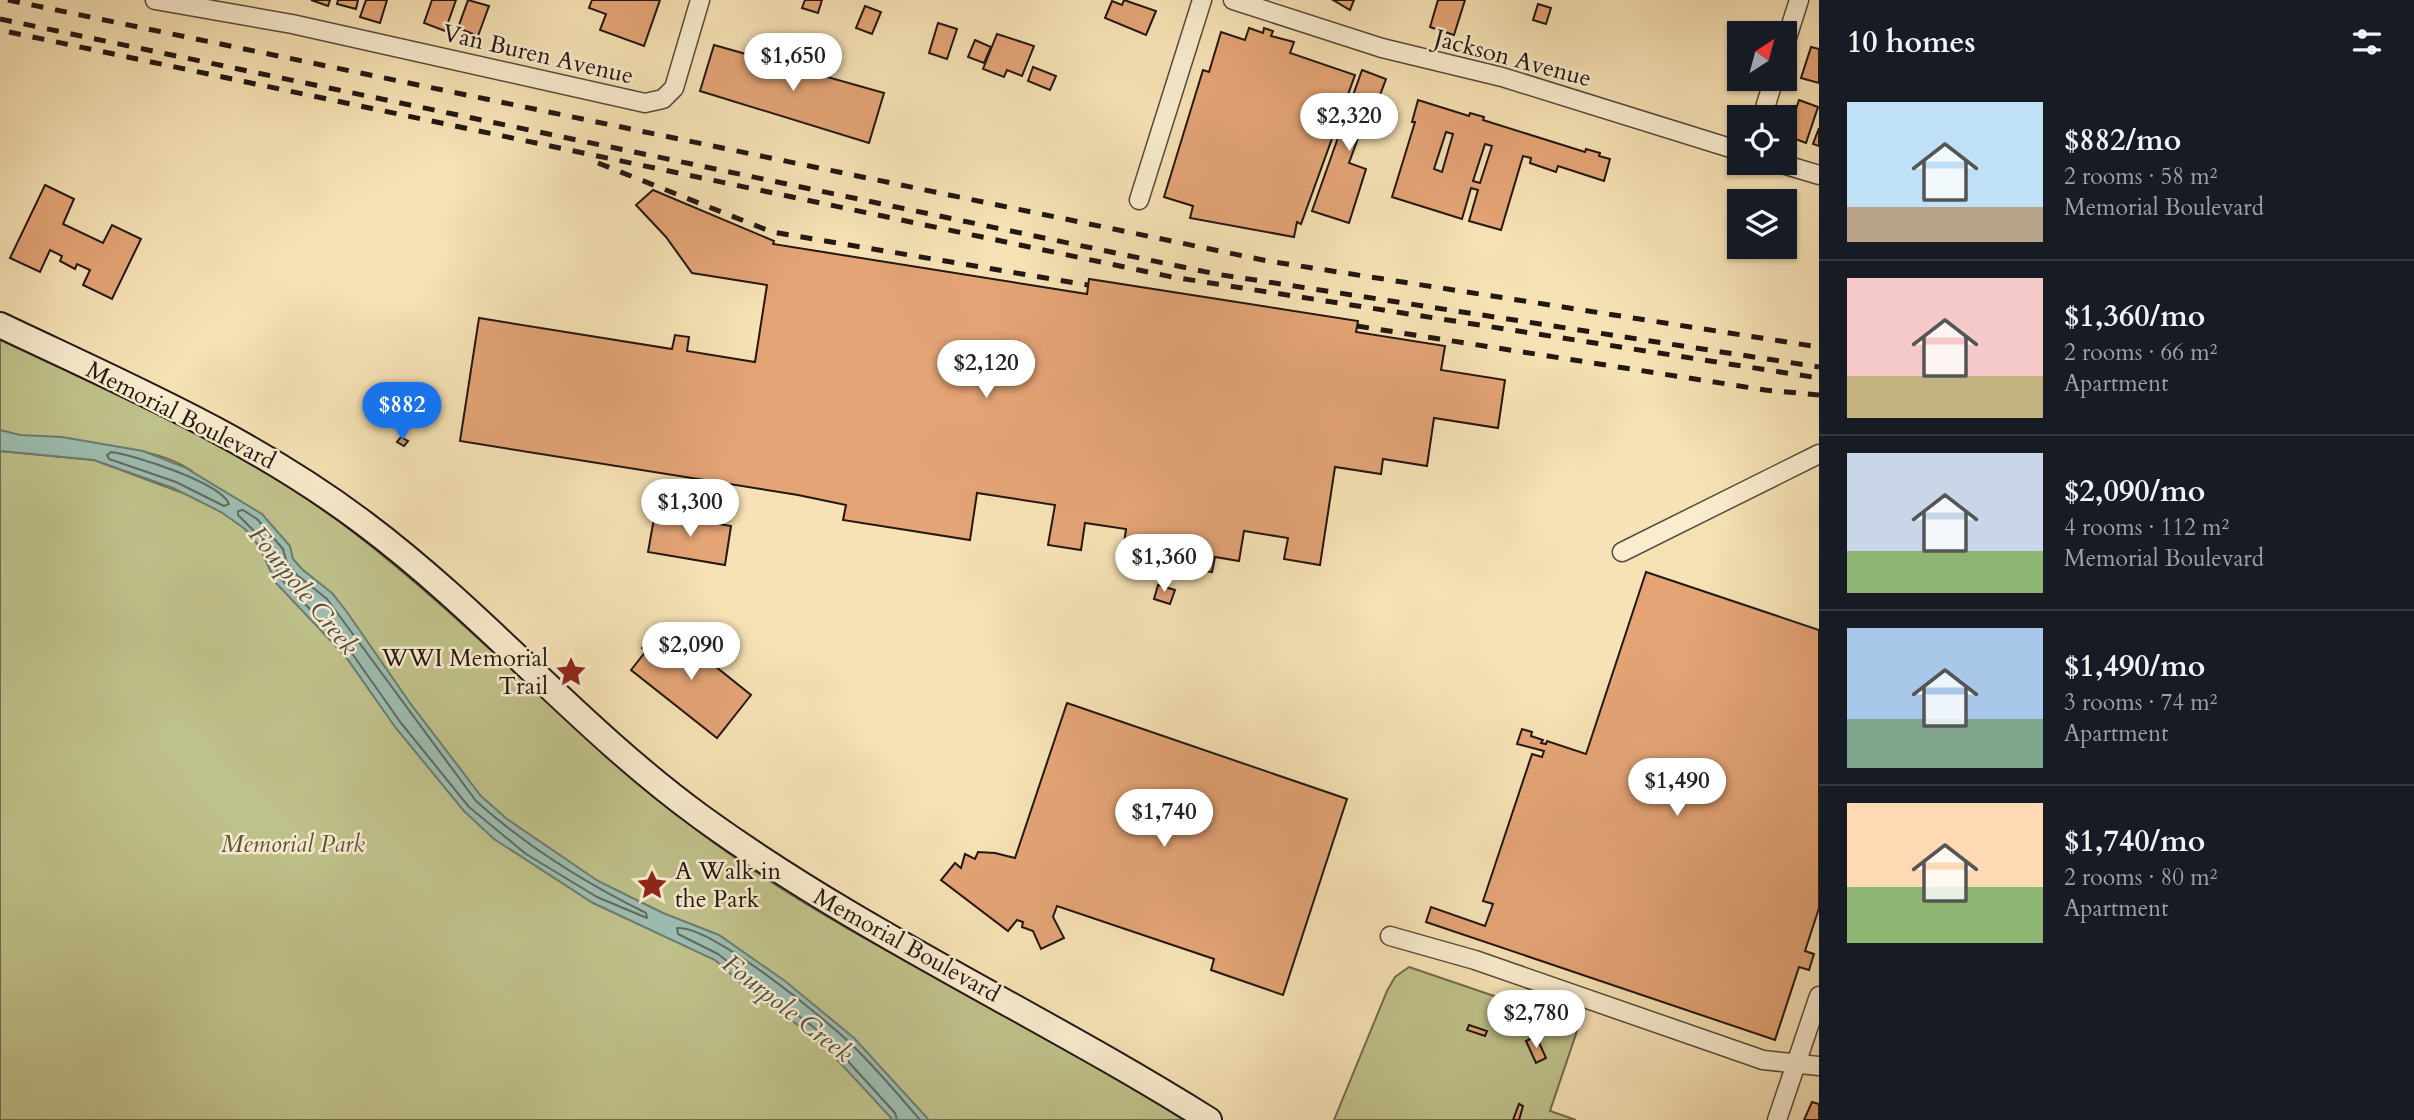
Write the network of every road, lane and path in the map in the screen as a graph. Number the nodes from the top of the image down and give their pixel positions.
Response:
1 (155, 0) edge
2 (700, 0) edge
3 (1202, 0) edge
4 (1233, 0) edge
5 (1799, 0) edge
6 (175, 3) edge
7 (1792, 21) edge
8 (1727, 147) edge
9 (1797, 168) edge
10 (1819, 175) edge
11 (1139, 200) dead end
12 (0, 325) edge
13 (1819, 454) edge
14 (1622, 552) dead end
15 (1390, 936) dead end
16 (1819, 996) edge
17 (1796, 1063) junction
18 (1819, 1066) edge
19 (1209, 1120) edge
20 (1777, 1120) edge

1 - 6 street, Van Buren Avenue
2 - 6 street, Van Buren Avenue
3 - 11 street
4 - 8 street, Jackson Avenue
5 - 7 street
9 - 10 street
12 - 19 street, Memorial Boulevard
13 - 14 street
15 - 17 street
16 - 17 street
17 - 18 street
17 - 20 street

